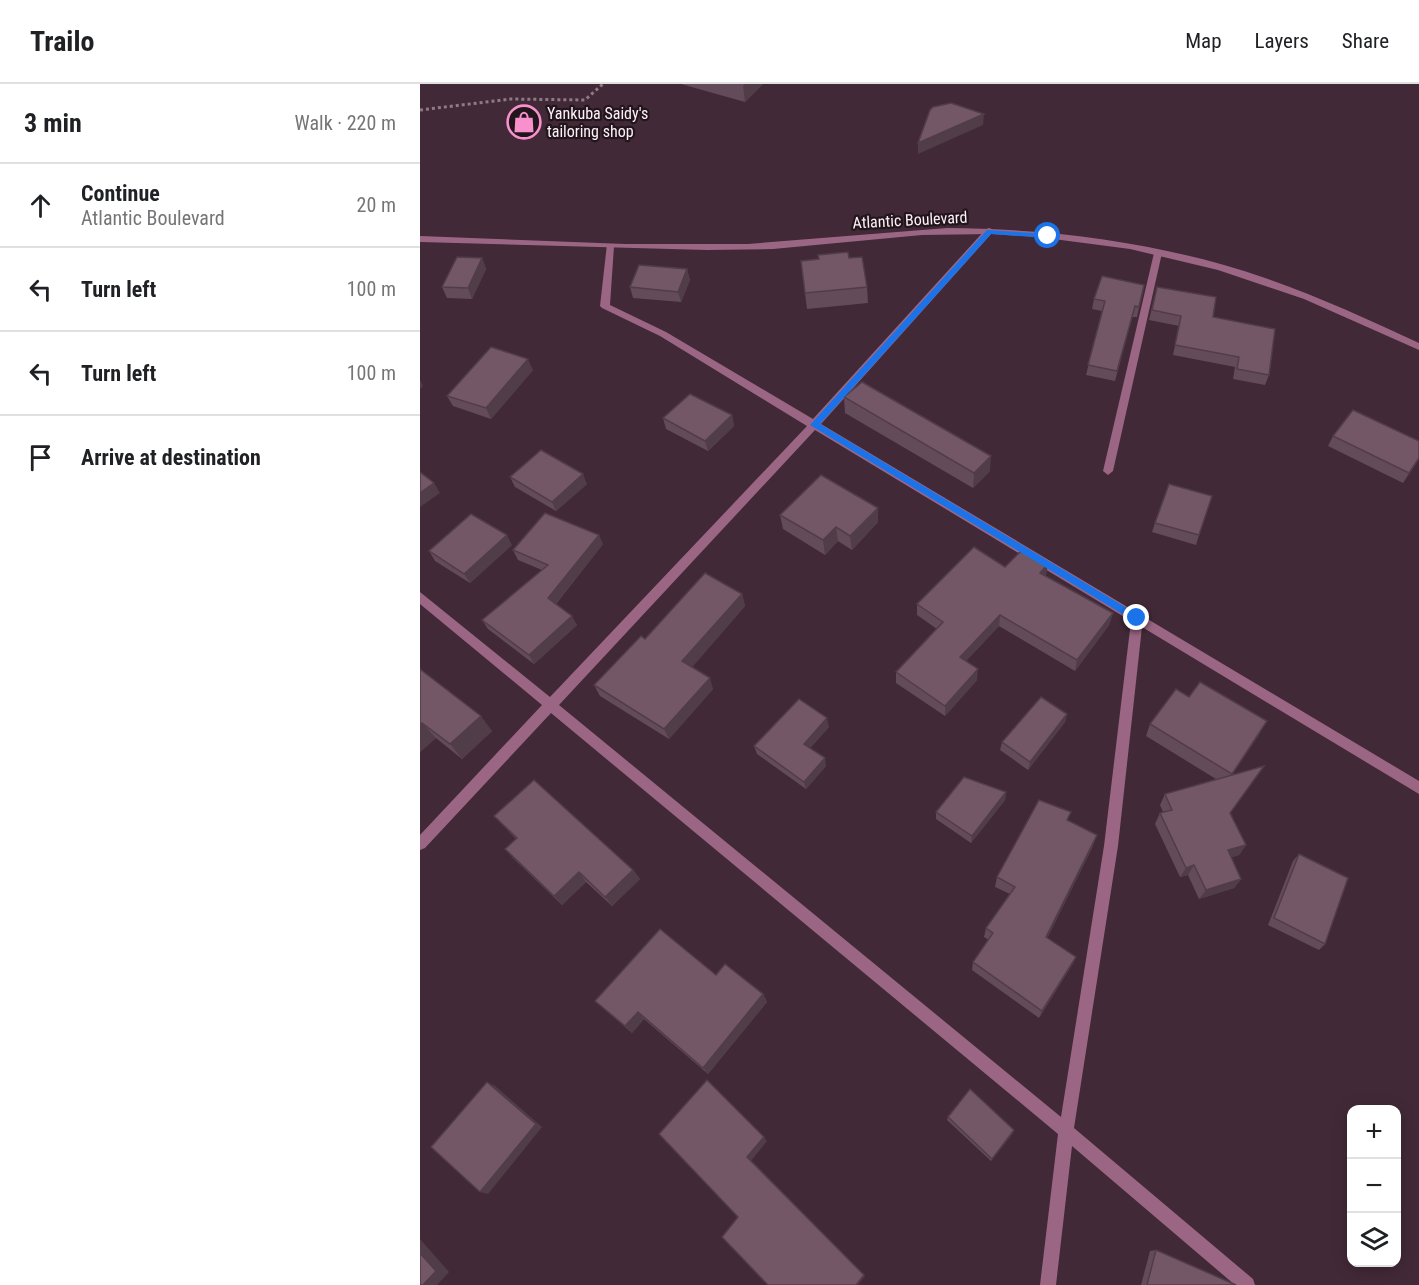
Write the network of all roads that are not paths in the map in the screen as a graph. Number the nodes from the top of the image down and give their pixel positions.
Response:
1 (989, 231) junction
2 (420, 239) edge
3 (610, 246) junction
4 (1158, 253) junction
5 (1419, 348) edge
6 (814, 425) junction
7 (1108, 471) dead end
8 (420, 597) edge
9 (1137, 618) junction
10 (549, 705) junction
11 (1419, 788) edge
12 (420, 844) edge
13 (1066, 1131) junction
14 (1048, 1285) edge
15 (1247, 1285) edge

1 - 3 street, Atlantic Boulevard
1 - 4 street, Atlantic Boulevard
1 - 6 street
2 - 3 street, Atlantic Boulevard
3 - 6 street
4 - 5 street, Atlantic Boulevard
4 - 7 street
6 - 9 street
6 - 10 street
8 - 10 street
9 - 11 street
9 - 13 street
10 - 12 street
10 - 13 street
13 - 14 street
13 - 15 street

